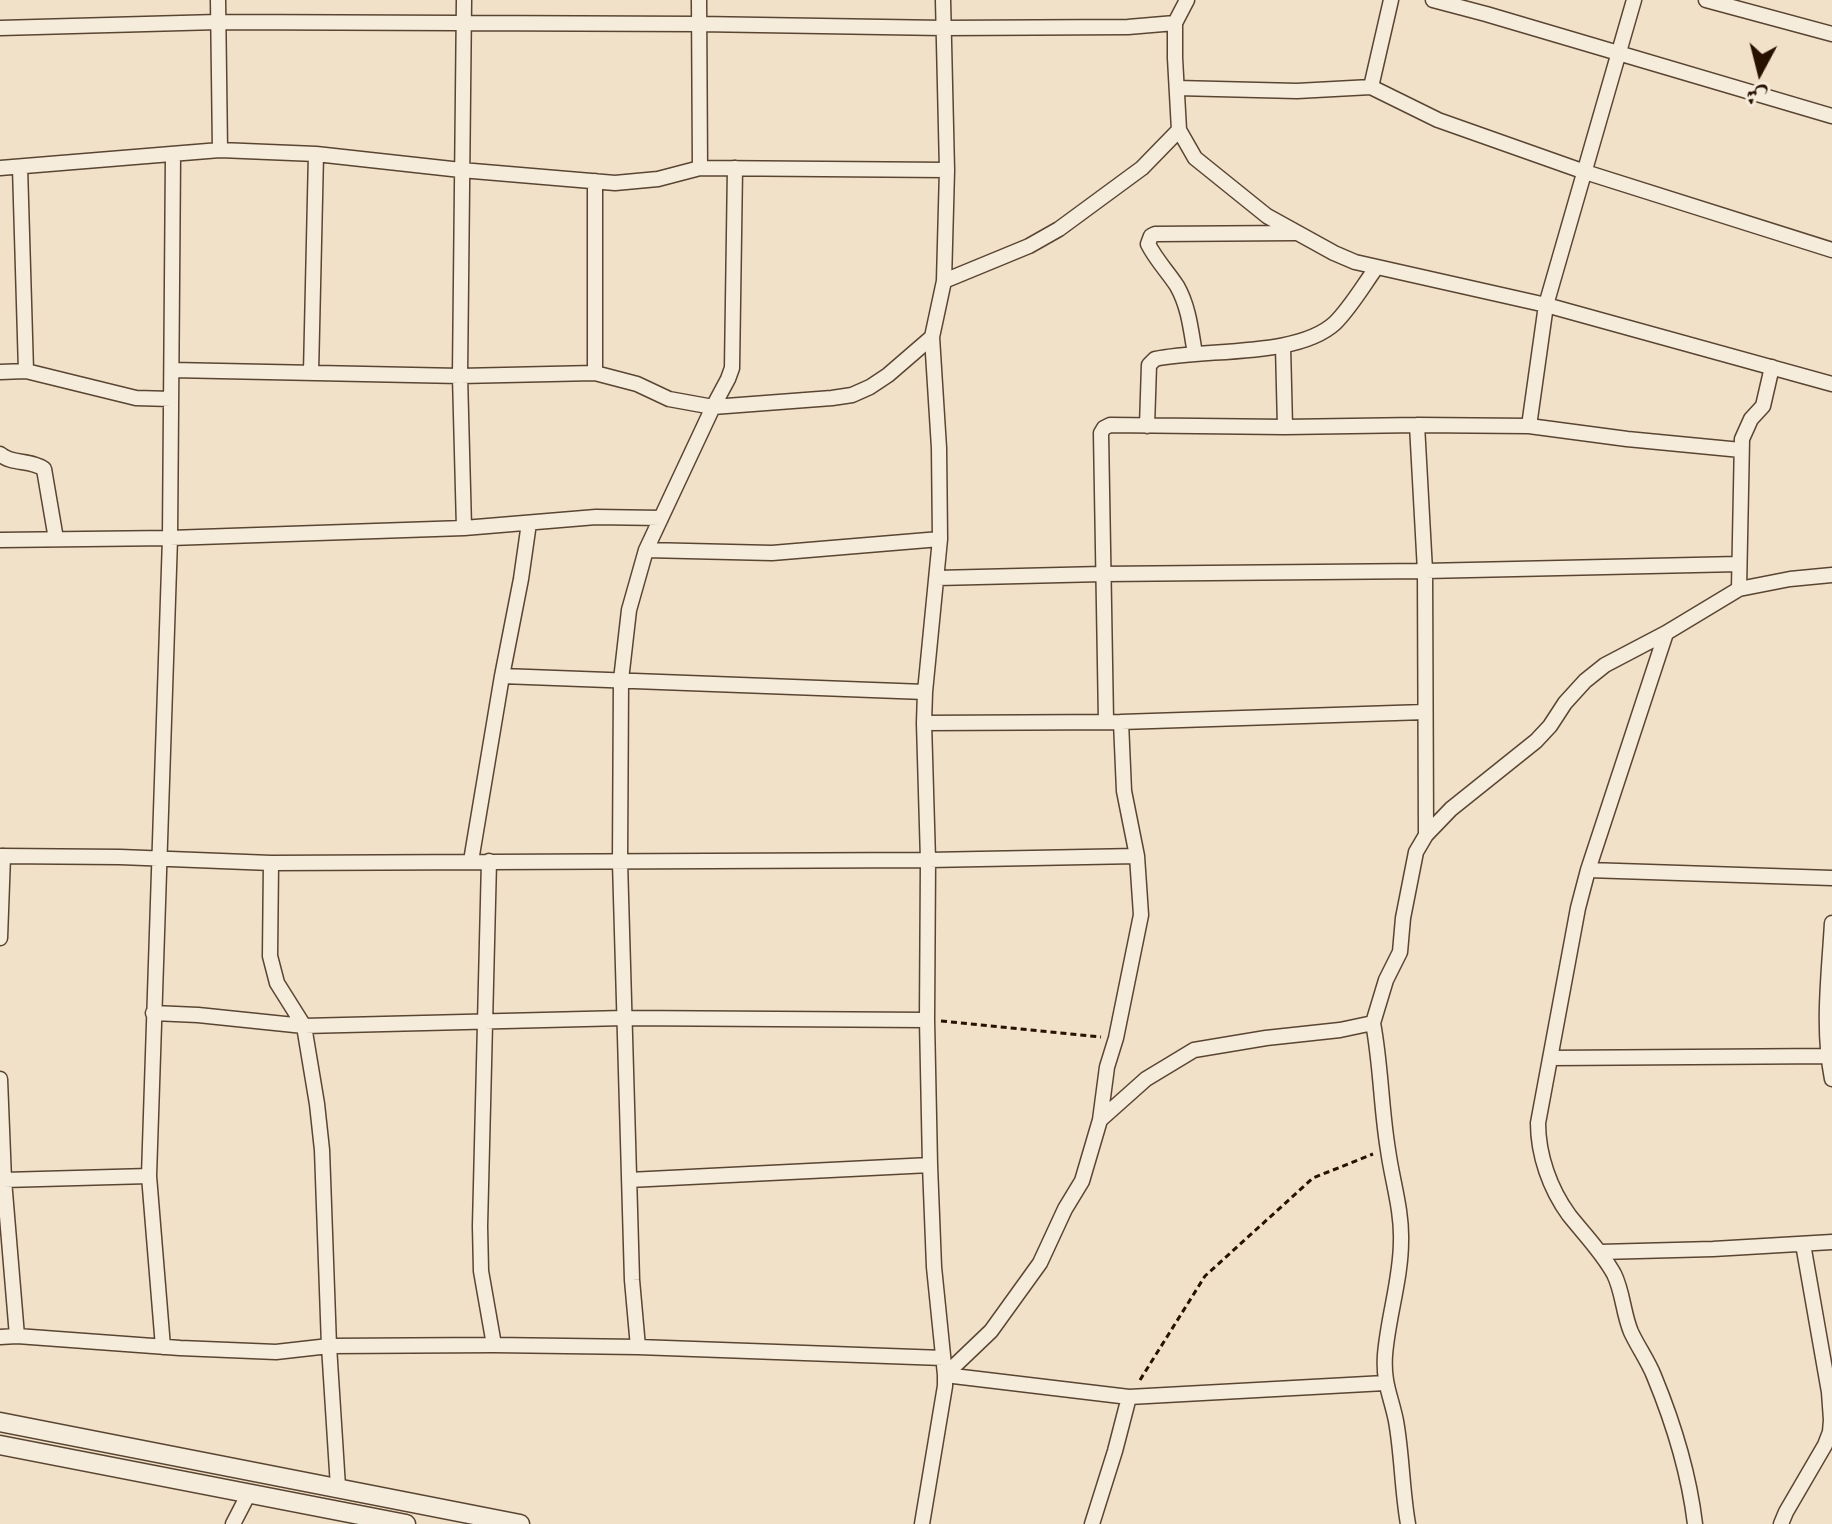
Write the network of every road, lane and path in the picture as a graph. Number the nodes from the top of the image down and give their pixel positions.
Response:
1 (218, 0) edge
2 (464, 0) edge
3 (699, 0) edge
4 (943, 0) edge
5 (1187, 0) edge
6 (1391, 0) edge
7 (1433, 0) edge
8 (1634, 0) edge
9 (1706, 0) edge
10 (218, 22) junction
11 (464, 23) junction
12 (1175, 23) junction
13 (699, 24) junction
14 (0, 28) edge
15 (943, 28) junction
16 (1832, 34) edge
17 (1619, 53) junction
18 (1371, 87) junction
19 (1177, 88) junction
20 (1832, 116) edge
21 (1179, 130) junction
22 (220, 150) junction
23 (316, 154) junction
24 (173, 155) junction
25 (20, 167) junction
26 (0, 168) edge
27 (700, 168) junction
28 (735, 168) junction
29 (461, 170) junction
30 (947, 170) junction
31 (1585, 172) junction
32 (595, 181) junction
33 (1298, 233) junction
34 (1832, 250) edge
35 (1376, 268) junction
36 (944, 281) junction
37 (1546, 305) junction
38 (932, 337) junction
39 (1283, 346) junction
40 (1195, 354) junction
41 (1772, 367) junction
42 (172, 370) junction
43 (26, 371) junction
44 (0, 372) edge
45 (311, 373) junction
46 (595, 373) junction
47 (460, 376) junction
48 (1832, 384) edge
49 (171, 399) junction
50 (713, 407) junction
51 (1417, 425) junction
52 (1147, 426) junction
53 (1529, 426) junction
54 (1285, 427) junction
55 (1741, 450) junction
56 (0, 454) edge
57 (661, 518) junction
58 (529, 523) junction
59 (464, 528) junction
60 (170, 538) junction
61 (56, 539) junction
62 (940, 539) junction
63 (0, 540) edge
64 (646, 550) junction
65 (1739, 564) junction
66 (1425, 571) junction
67 (1102, 574) junction
68 (1832, 575) edge
69 (937, 578) junction
70 (1739, 589) junction
71 (1666, 633) junction
72 (502, 676) junction
73 (621, 680) junction
74 (925, 692) junction
75 (1425, 712) junction
76 (1114, 721) junction
77 (924, 723) junction
78 (1426, 835) junction
79 (2, 856) edge
80 (1137, 856) junction
81 (161, 859) junction
82 (928, 860) junction
83 (471, 861) junction
84 (489, 861) junction
85 (620, 862) junction
86 (271, 863) junction
87 (1588, 870) junction
88 (1832, 878) edge
89 (1832, 923) edge
90 (0, 938) edge
91 (153, 1013) junction
92 (624, 1018) junction
93 (927, 1020) junction
94 (485, 1021) junction
95 (1373, 1023) junction
96 (304, 1026) junction
97 (1116, 1038) junction
98 (1830, 1056) edge
99 (1550, 1058) junction
100 (0, 1079) edge
101 (1832, 1079) edge
102 (1100, 1120) junction
103 (1387, 1148) junction
104 (930, 1165) junction
105 (149, 1176) junction
106 (4, 1180) junction
107 (629, 1180) junction
108 (1832, 1242) edge
109 (1803, 1244) junction
110 (1600, 1252) junction
111 (17, 1336) junction
112 (0, 1337) edge
113 (494, 1345) junction
114 (329, 1346) junction
115 (163, 1347) junction
116 (638, 1347) junction
117 (943, 1358) junction
118 (945, 1375) junction
119 (1385, 1383) junction
120 (1129, 1397) junction
121 (0, 1422) edge
122 (0, 1445) edge
123 (176, 1456) junction
124 (171, 1478) junction
125 (338, 1487) junction
126 (249, 1493) junction
127 (233, 1524) edge
128 (406, 1524) edge
129 (520, 1524) edge
130 (922, 1524) edge
131 (1092, 1524) edge
132 (1408, 1524) edge
133 (1695, 1524) edge
134 (1781, 1524) edge

1 - 10 street
2 - 11 street
3 - 13 street
4 - 15 street
5 - 12 street
6 - 18 street
7 - 17 street
8 - 17 street
9 - 16 street
10 - 11 street
10 - 14 street
10 - 22 street
11 - 13 street
11 - 29 street
12 - 15 street
12 - 19 street
13 - 15 street
13 - 27 street
15 - 30 street
17 - 20 street
17 - 31 street
18 - 19 street
18 - 31 street
19 - 21 street
21 - 33 street
21 - 36 street
22 - 23 street
22 - 24 street
23 - 29 street
23 - 45 street
24 - 25 street
24 - 42 street
25 - 26 street
25 - 43 street
27 - 28 street
27 - 32 street
28 - 30 street
28 - 50 street
29 - 32 street
29 - 47 street
30 - 36 street
31 - 34 street
31 - 37 street
32 - 46 street
33 - 35 street
33 - 40 street
35 - 37 street
35 - 39 street
36 - 38 street
37 - 41 street
37 - 53 street
38 - 50 street
38 - 62 street
39 - 40 street
39 - 54 street
40 - 52 street
41 - 48 street
41 - 55 street
42 - 45 street
42 - 49 street
43 - 44 street
43 - 49 street
45 - 47 street
46 - 47 street
46 - 50 street
47 - 59 street
49 - 60 street
50 - 57 street
51 - 53 street
51 - 54 street
51 - 66 street
52 - 54 street
52 - 67 street
53 - 55 street
55 - 65 street
56 - 61 street
57 - 58 street
57 - 64 street
58 - 59 street
58 - 72 street
59 - 60 street
60 - 61 street
60 - 81 street
61 - 63 street
62 - 64 street
62 - 69 street
64 - 73 street
65 - 66 street
65 - 70 street
66 - 67 street
66 - 75 street
67 - 69 street
67 - 76 street
68 - 70 street
69 - 74 street
70 - 71 street
71 - 78 street
71 - 87 street
72 - 73 street
72 - 83 street
73 - 74 street
73 - 85 street
74 - 77 street
75 - 76 street
75 - 78 street
76 - 77 street
76 - 80 street
77 - 82 street
78 - 95 street
79 - 81 street
79 - 90 street
80 - 82 street
80 - 97 street
81 - 86 street
81 - 91 street
82 - 85 street
82 - 93 street
83 - 84 street
83 - 86 street
84 - 85 street
84 - 94 street
85 - 92 street
86 - 96 street
87 - 88 street
87 - 99 street
89 - 98 street
91 - 96 street
91 - 105 street
92 - 93 street
92 - 94 street
92 - 107 street
93 - 97 path
93 - 104 street
94 - 96 street
94 - 113 street
95 - 102 street
95 - 103 street
96 - 114 street
97 - 102 street
98 - 99 street
98 - 101 street
99 - 110 street
100 - 106 street
102 - 118 street
103 - 119 street
103 - 120 path
104 - 107 street
104 - 117 street
105 - 106 street
105 - 115 street
106 - 111 street
107 - 116 street
108 - 109 street
109 - 110 street
109 - 134 street
110 - 133 street
111 - 112 street
111 - 115 street
113 - 114 street
113 - 116 street
114 - 115 street
114 - 125 street
116 - 117 street
117 - 118 street
118 - 120 street
118 - 130 street
119 - 120 street
119 - 132 street
120 - 131 street
121 - 123 street
122 - 124 street
123 - 124 street
123 - 125 street
124 - 126 street
125 - 129 street
126 - 127 street
126 - 128 street

